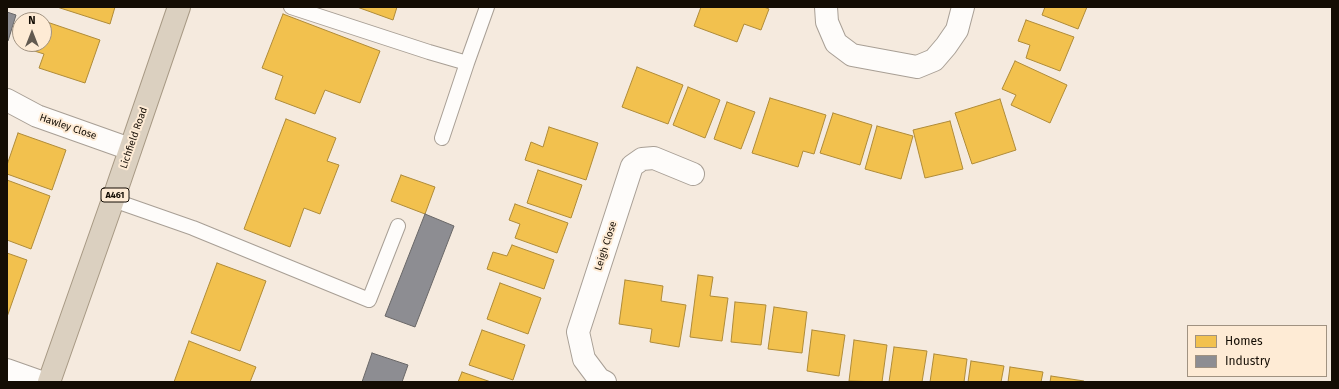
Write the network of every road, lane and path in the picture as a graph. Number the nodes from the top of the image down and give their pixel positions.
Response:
1 (179, 7) edge
2 (291, 7) edge
3 (487, 7) edge
4 (826, 7) edge
5 (963, 7) edge
6 (467, 63) junction
7 (7, 100) edge
8 (442, 138) dead end
9 (130, 149) junction
10 (693, 174) dead end
11 (113, 200) junction
12 (398, 226) dead end
13 (7, 370) edge
14 (41, 382) edge
15 (49, 382) edge
16 (605, 382) edge

1 - 9 highway, Lichfield Road / A461
2 - 6 lane
3 - 6 lane
4 - 5 street
6 - 8 lane
7 - 9 street, Hawley Close
9 - 11 highway, Lichfield Road / A461
10 - 16 street, Leigh Close
11 - 12 lane
11 - 15 highway, Lichfield Road / A461
13 - 14 street

